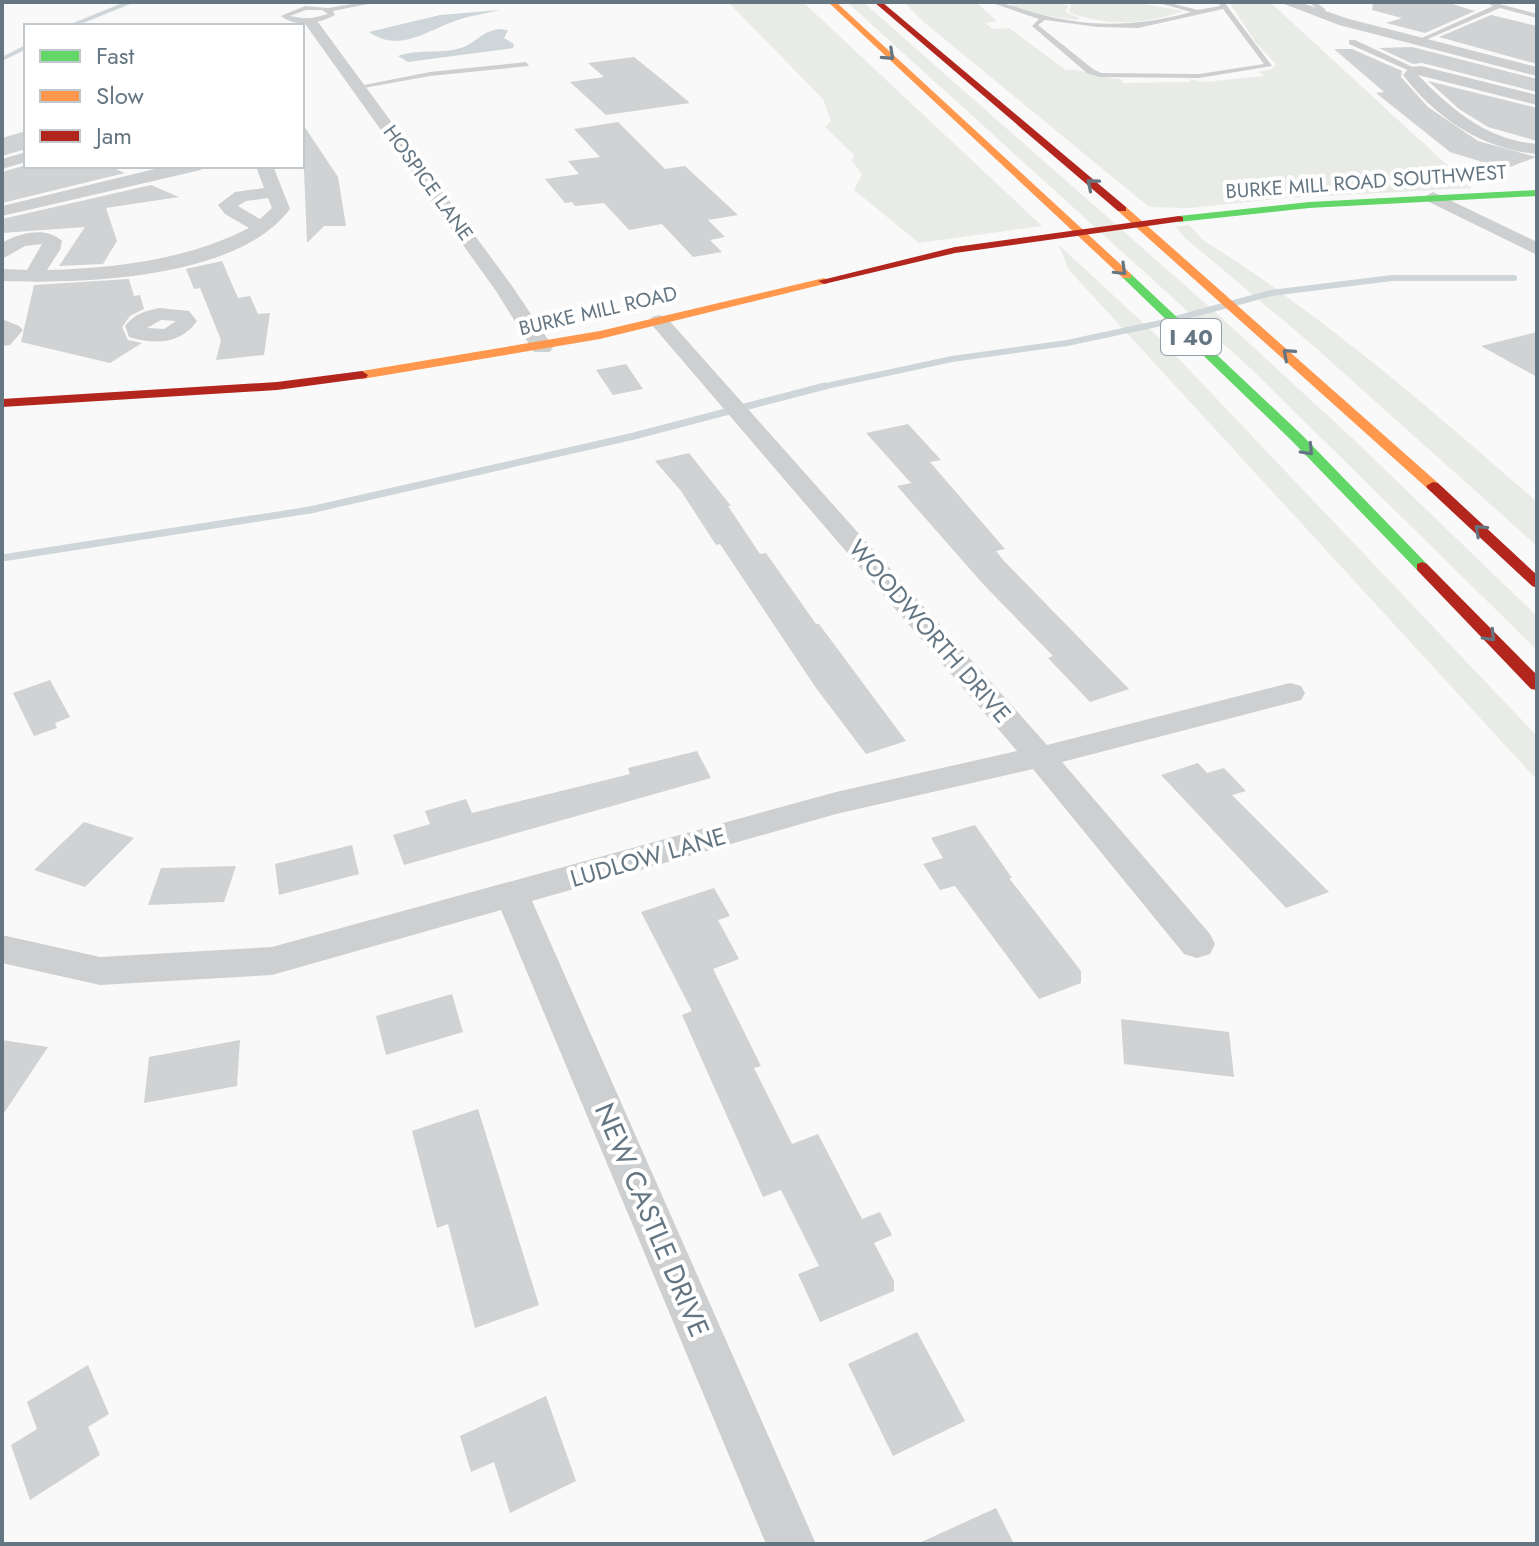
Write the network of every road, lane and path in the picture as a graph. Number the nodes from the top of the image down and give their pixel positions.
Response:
1 (375, 2) edge
2 (821, 2) edge
3 (832, 2) edge
4 (878, 2) edge
5 (893, 2) edge
6 (992, 2) edge
7 (1158, 2) edge
8 (1286, 2) edge
9 (1486, 2) edge
10 (1223, 5) edge
11 (1500, 6) junction
12 (1314, 8) edge
13 (329, 10) junction
14 (1196, 11) junction
15 (1537, 16) edge
16 (1044, 18) junction
17 (310, 21) junction
18 (861, 29) junction
19 (1419, 41) junction
20 (1352, 42) dead end
21 (942, 57) junction
22 (526, 64) dead end
23 (1415, 70) junction
24 (1537, 72) edge
25 (358, 87) junction
26 (1537, 100) edge
27 (1537, 149) edge
28 (24, 158) edge
29 (2, 164) edge
30 (172, 168) edge
31 (266, 169) dead end
32 (138, 171) edge
33 (276, 192) junction
34 (1537, 193) edge
35 (1433, 197) junction
36 (2, 211) edge
37 (1197, 215) joint
38 (262, 228) junction
39 (1537, 249) edge
40 (2, 253) edge
41 (157, 265) junction
42 (33, 275) junction
43 (4, 278) edge
44 (178, 314) dead end
45 (659, 321) junction
46 (2, 325) edge
47 (2, 340) edge
48 (542, 347) junction
49 (2, 403) edge
50 (1537, 583) edge
51 (1537, 685) edge
52 (1290, 693) dead end
53 (1040, 757) junction
54 (512, 895) junction
55 (1197, 944) dead end
56 (2, 949) edge
57 (791, 1544) edge

1 - 13 lane
2 - 18 main road
3 - 18 main road, I 40
4 - 21 main road, I 40
5 - 21 main road
6 - 16 lane
7 - 14 lane
8 - 12 street
9 - 11 lane
10 - 14 lane
10 - 16 lane
11 - 15 lane
11 - 19 lane
12 - 19 street
13 - 17 lane
13 - 17 lane
14 - 16 lane
17 - 25 street, HOSPICE LANE
18 -> 51 main road, I 40
19 - 24 street
20 - 23 lane
50 -> 21 main road, I 40
22 - 25 lane
23 - 26 street
23 - 27 street
25 - 48 street, HOSPICE LANE
28 - 29 street
30 - 32 street
31 - 33 street
32 - 36 street
33 - 38 street
33 - 38 street
34 - 35 main road, BURKE MILL ROAD SOUTHWEST
35 - 37 main road, BURKE MILL ROAD SOUTHWEST
35 - 39 street
37 - 45 main road, BURKE MILL ROAD
38 - 41 street
40 - 42 street
41 - 42 street
41 - 44 street
42 - 43 street
45 - 48 main road, BURKE MILL ROAD
45 - 53 street, WOODWORTH DRIVE
46 - 47 street
48 - 49 main road, BURKE MILL ROAD
52 - 53 street, LUDLOW LANE
53 - 54 street, LUDLOW LANE
53 - 55 street, WOODWORTH DRIVE
54 - 56 street, LUDLOW LANE
54 - 57 street, NEW CASTLE DRIVE

